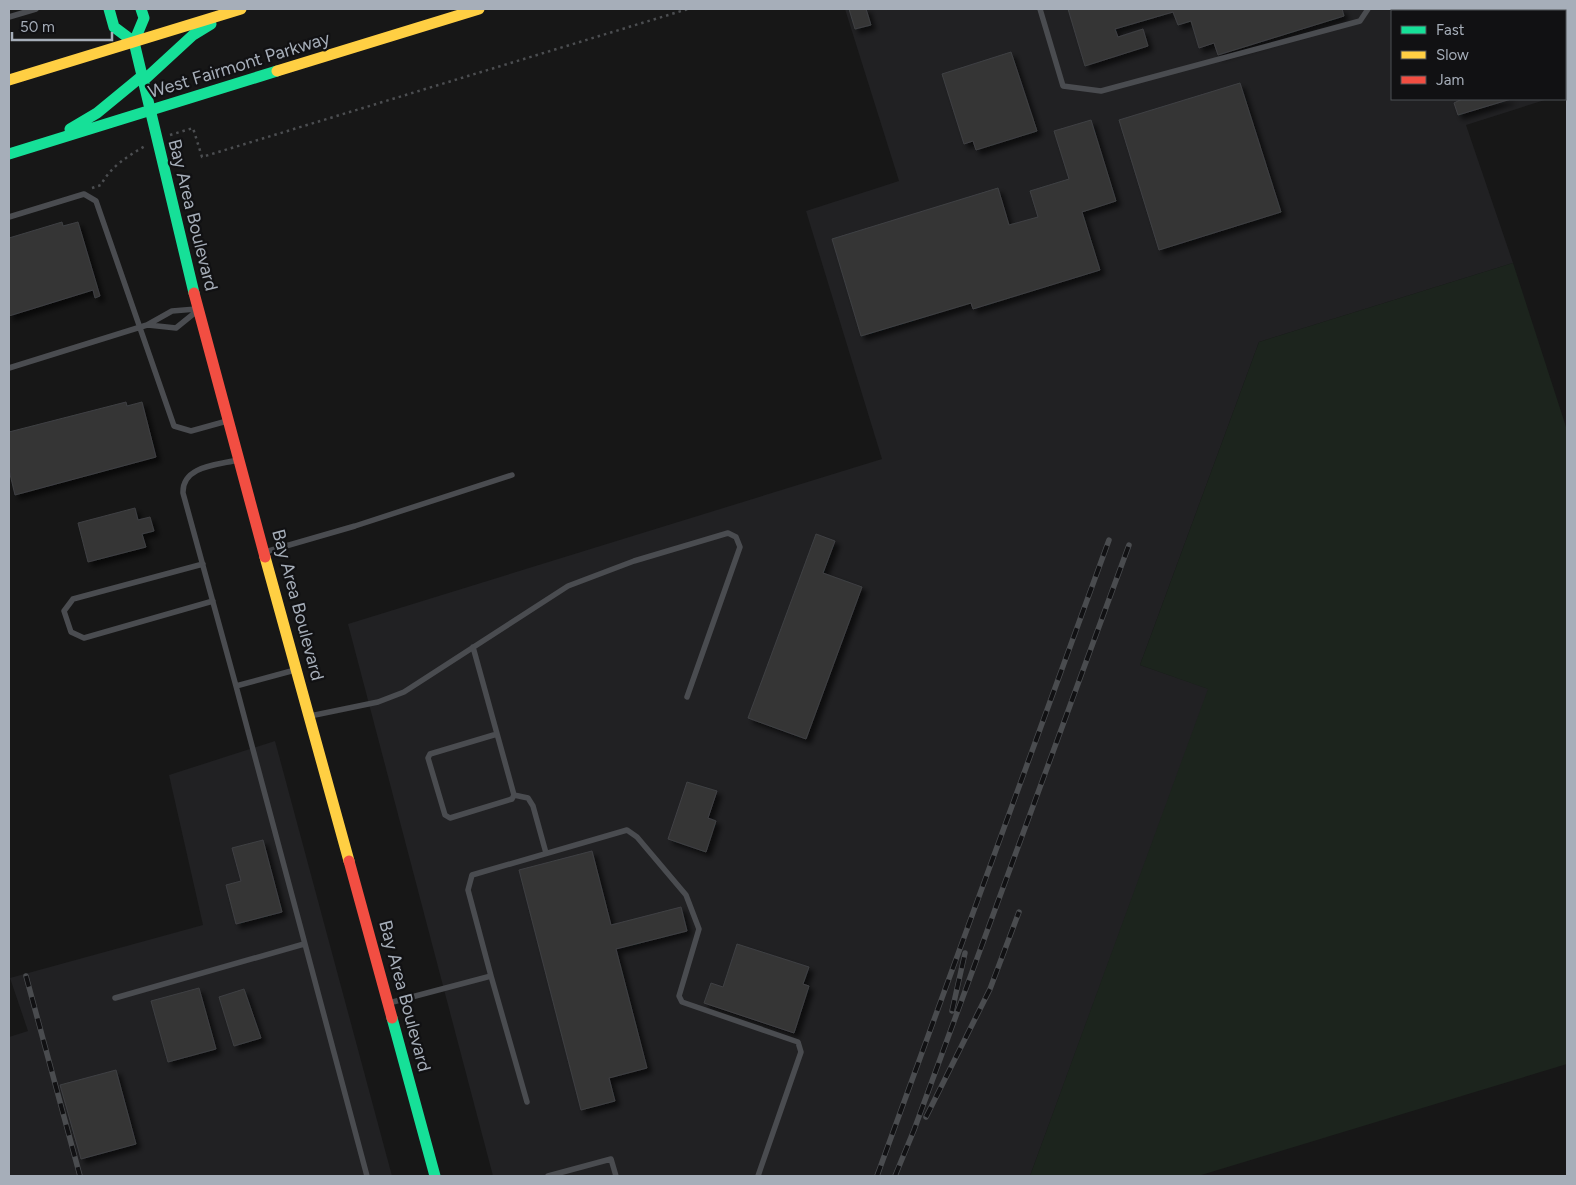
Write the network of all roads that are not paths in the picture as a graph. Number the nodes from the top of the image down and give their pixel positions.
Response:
1 (36, 9) edge
2 (109, 9) edge
3 (141, 9) edge
4 (479, 9) edge
5 (1040, 9) edge
6 (1368, 9) edge
7 (236, 10) edge
8 (9, 17) edge
9 (134, 42) junction
10 (142, 78) junction
11 (9, 80) edge
12 (150, 111) junction
13 (42, 145) junction
14 (9, 154) edge
15 (9, 217) edge
16 (198, 309) junction
17 (147, 325) junction
18 (140, 327) junction
19 (9, 368) edge
20 (229, 420) junction
21 (240, 460) junction
22 (512, 475) dead end
23 (265, 552) junction
24 (203, 564) junction
25 (213, 601) junction
26 (473, 647) junction
27 (298, 670) junction
28 (236, 686) junction
29 (687, 697) dead end
30 (310, 716) junction
31 (497, 734) junction
32 (514, 795) junction
33 (546, 853) junction
34 (304, 944) junction
35 (492, 976) junction
36 (115, 998) dead end
37 (389, 1003) junction
38 (527, 1102) dead end
39 (367, 1176) edge
40 (435, 1176) edge
41 (548, 1176) edge
42 (616, 1176) edge
43 (758, 1176) edge

1 - 8 lane
2 - 9 main road
3 - 9 main road
4 - 12 main road, West Fairmont Parkway
5 - 6 lane
7 - 9 main road
7 - 10 main road
9 - 10 main road, Bay Area Boulevard
9 - 11 main road
10 - 12 main road, Bay Area Boulevard
10 - 13 main road
12 - 13 main road, West Fairmont Parkway
12 - 16 main road, Bay Area Boulevard
13 - 14 main road, West Fairmont Parkway
15 - 18 lane
16 - 17 lane
16 - 17 lane
16 - 20 main road, Bay Area Boulevard
17 - 18 lane
18 - 19 lane
18 - 20 lane
20 - 21 main road, Bay Area Boulevard
21 - 23 main road, Bay Area Boulevard
21 - 24 lane
22 - 23 lane
23 - 27 main road, Bay Area Boulevard
24 - 25 lane
24 - 25 lane
25 - 28 lane
26 - 29 lane
26 - 30 lane
26 - 31 lane
27 - 28 lane
27 - 30 main road, Bay Area Boulevard
28 - 34 lane
30 - 37 main road, Bay Area Boulevard
31 - 32 lane
31 - 32 lane
32 - 33 lane
33 - 35 lane
33 - 43 lane
34 - 36 lane
34 - 39 lane
35 - 37 lane
35 - 38 lane
37 - 40 main road, Bay Area Boulevard
41 - 42 lane

